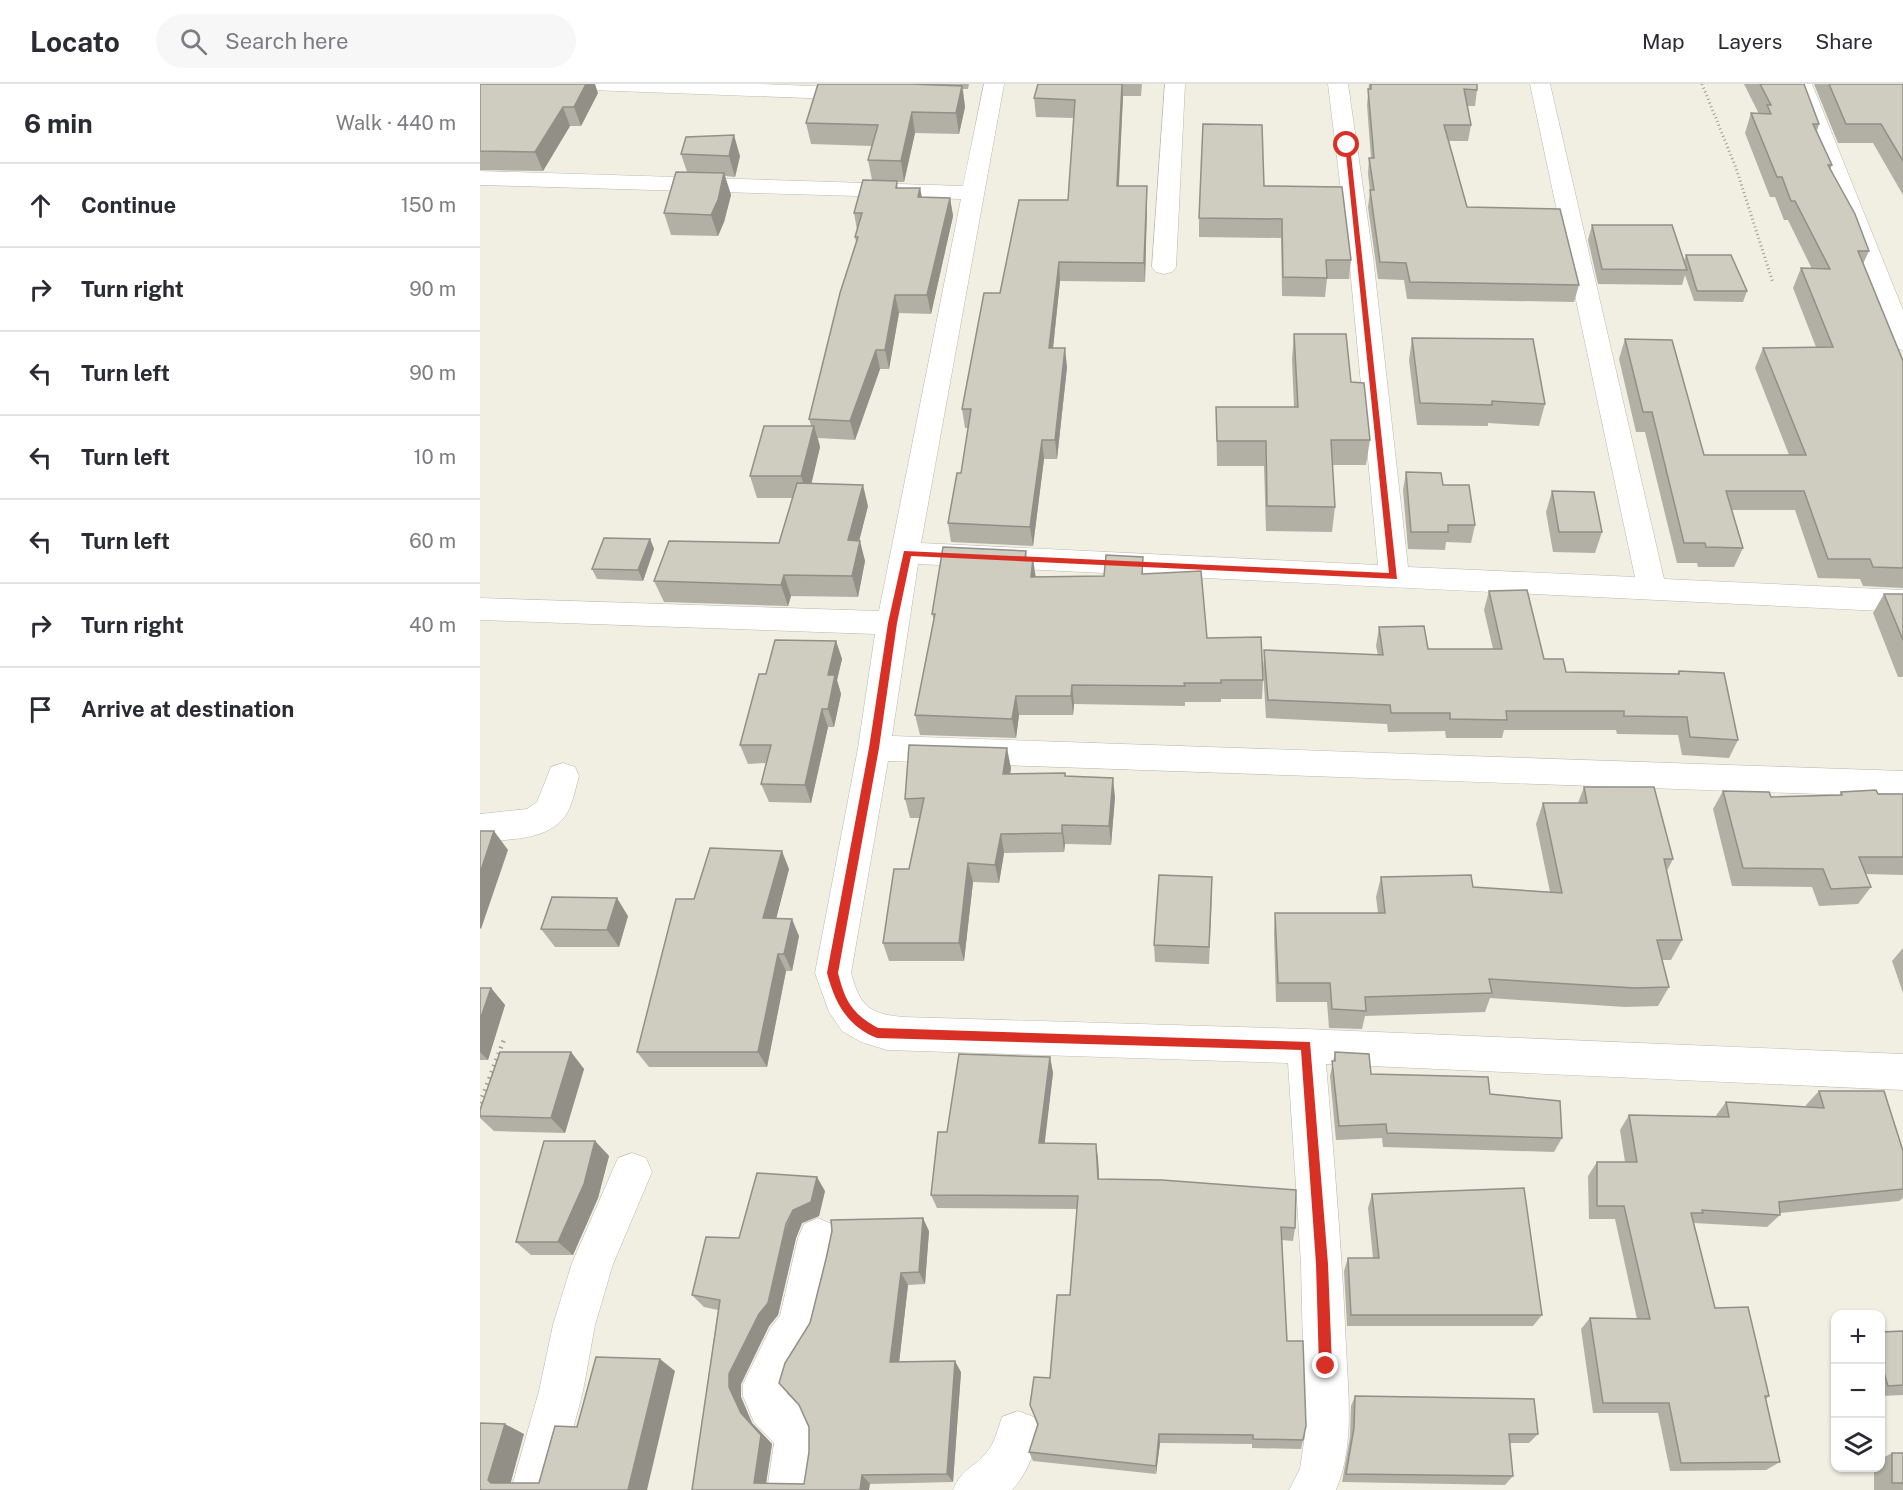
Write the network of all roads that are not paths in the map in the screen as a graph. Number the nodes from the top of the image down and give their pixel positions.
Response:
1 (590, 84) edge
2 (1175, 84) edge
3 (1338, 84) edge
4 (1540, 84) edge
5 (1802, 84) edge
6 (985, 94) edge
7 (876, 95) edge
8 (480, 178) edge
9 (974, 193) junction
10 (1164, 267) dead end
11 (1903, 342) edge
12 (907, 553) junction
13 (1394, 577) junction
14 (1652, 589) junction
15 (1903, 601) edge
16 (480, 609) edge
17 (892, 623) junction
18 (874, 748) junction
19 (563, 776) dead end
20 (1903, 784) edge
21 (480, 828) edge
22 (1306, 1046) junction
23 (1903, 1072) edge
24 (632, 1172) dead end
25 (818, 1238) dead end
26 (1018, 1433) dead end
27 (534, 1490) edge
28 (790, 1490) edge
29 (976, 1490) edge
30 (1312, 1490) edge

1 - 7 street
2 - 10 street
3 - 13 street
4 - 14 street
5 - 11 street
6 - 9 street
8 - 9 street
9 - 12 street
12 - 13 street
12 - 17 street
13 - 14 street
14 - 15 street
16 - 17 street
17 - 18 street
18 - 20 street
18 - 22 street
19 - 21 street
22 - 23 street
22 - 30 street
24 - 27 street
25 - 28 street
26 - 29 street

